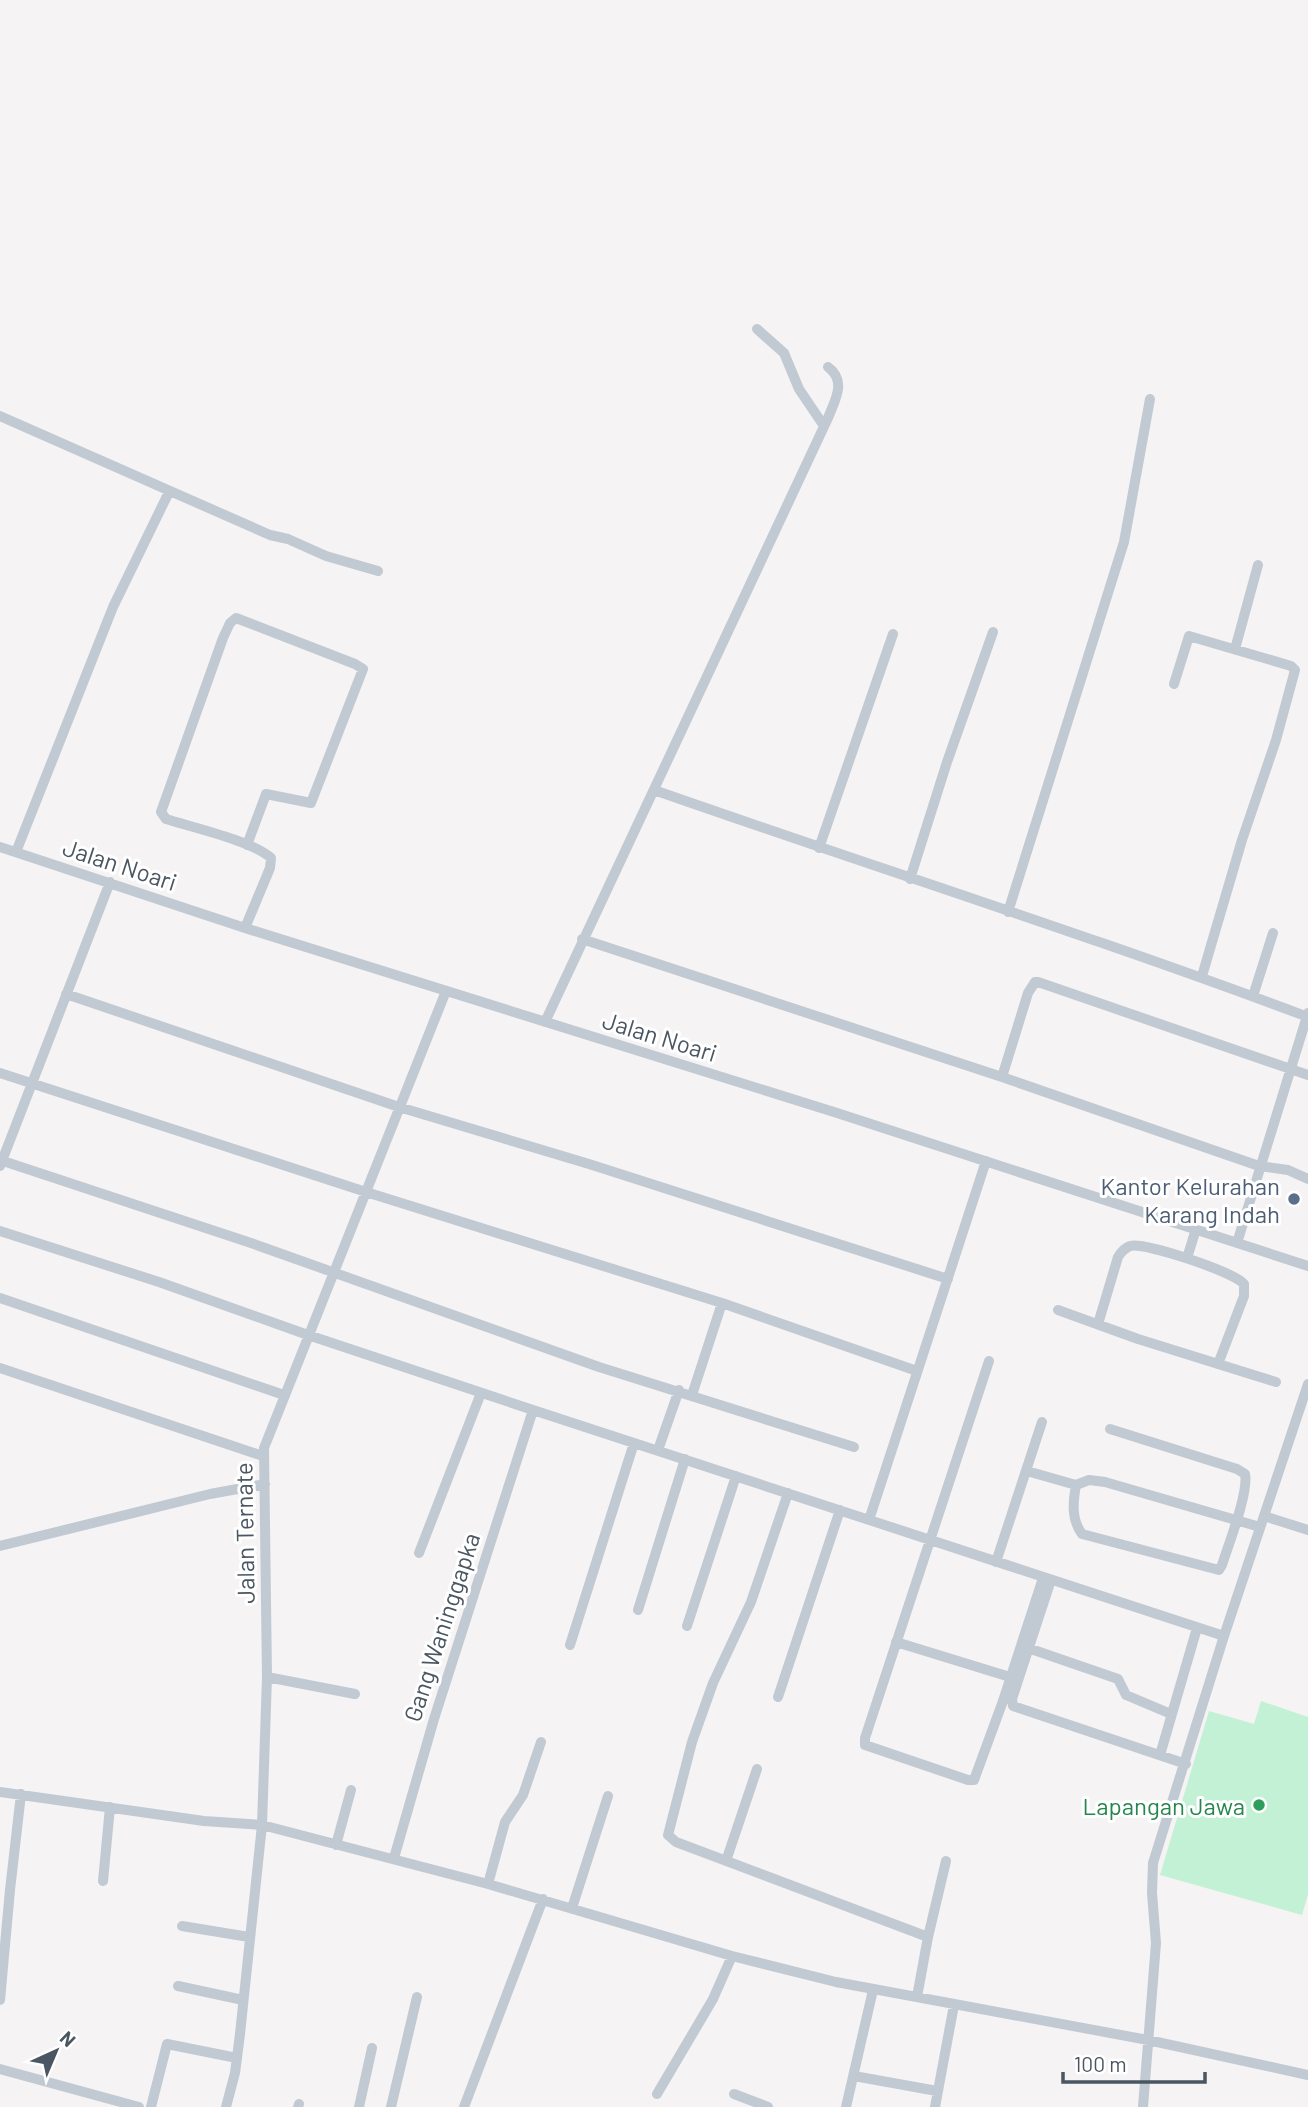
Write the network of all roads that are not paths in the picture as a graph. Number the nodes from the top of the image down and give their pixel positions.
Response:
1 (757, 329) dead end
2 (828, 366) dead end
3 (1150, 400) dead end
4 (0, 416) edge
5 (824, 426) junction
6 (169, 492) junction
7 (1258, 565) dead end
8 (378, 571) dead end
9 (993, 632) dead end
10 (893, 634) dead end
11 (1235, 649) junction
12 (1174, 684) dead end
13 (654, 790) junction
14 (247, 845) junction
15 (0, 848) edge
16 (819, 848) junction
17 (16, 852) junction
18 (910, 879) junction
19 (110, 883) junction
20 (1008, 912) junction
21 (245, 928) junction
22 (1273, 933) dead end
23 (582, 939) junction
24 (1202, 976) junction
25 (446, 991) junction
26 (66, 994) junction
27 (1253, 996) junction
28 (1308, 1016) edge
29 (545, 1022) junction
30 (1291, 1068) junction
31 (0, 1073) edge
32 (1308, 1075) edge
33 (1002, 1077) junction
34 (32, 1083) junction
35 (399, 1107) junction
36 (986, 1161) junction
37 (1, 1162) edge
38 (1259, 1166) junction
39 (1308, 1179) edge
40 (366, 1192) junction
41 (1196, 1229) junction
42 (0, 1231) edge
43 (1237, 1243) junction
44 (1188, 1258) junction
45 (1308, 1266) edge
46 (334, 1272) junction
47 (948, 1279) junction
48 (0, 1298) edge
49 (722, 1303) junction
50 (1058, 1310) dead end
51 (1098, 1324) junction
52 (308, 1335) junction
53 (989, 1361) dead end
54 (1218, 1364) junction
55 (0, 1368) edge
56 (917, 1371) junction
57 (1276, 1382) dead end
58 (1308, 1384) edge
59 (679, 1390) junction
60 (481, 1393) junction
61 (284, 1395) junction
62 (692, 1395) junction
63 (1306, 1398) edge
64 (533, 1410) junction
65 (1042, 1422) dead end
66 (1110, 1429) dead end
67 (634, 1443) junction
68 (854, 1447) dead end
69 (658, 1450) junction
70 (263, 1456) junction
71 (685, 1459) junction
72 (1027, 1471) junction
73 (736, 1476) junction
74 (265, 1483) junction
75 (1076, 1485) junction
76 (788, 1493) junction
77 (840, 1510) junction
78 (1236, 1519) junction
79 (869, 1520) junction
80 (1262, 1522) junction
81 (1308, 1530) edge
82 (931, 1541) junction
83 (0, 1546) edge
84 (419, 1553) dead end
85 (996, 1562) junction
86 (1047, 1579) junction
87 (638, 1610) dead end
88 (687, 1626) dead end
89 (1197, 1628) junction
90 (1224, 1636) junction
91 (896, 1642) junction
92 (570, 1645) dead end
93 (1028, 1648) junction
94 (1010, 1676) junction
95 (267, 1677) junction
96 (355, 1694) dead end
97 (778, 1697) dead end
98 (1171, 1714) junction
99 (541, 1742) dead end
100 (1163, 1755) junction
101 (1184, 1763) junction
102 (757, 1769) dead end
103 (351, 1790) dead end
104 (0, 1792) edge
105 (22, 1794) junction
106 (608, 1796) dead end
107 (110, 1807) junction
108 (262, 1825) junction
109 (336, 1845) junction
110 (394, 1858) junction
111 (726, 1861) junction
112 (946, 1861) dead end
113 (103, 1881) dead end
114 (488, 1884) junction
115 (543, 1899) junction
116 (572, 1908) junction
117 (182, 1926) dead end
118 (249, 1937) junction
119 (928, 1937) junction
120 (732, 1956) junction
121 (1, 1983) edge
122 (178, 1986) dead end
123 (873, 1990) junction
124 (417, 1997) dead end
125 (917, 1997) junction
126 (0, 2000) edge
127 (243, 2000) junction
128 (954, 2005) junction
129 (1148, 2040) junction
130 (372, 2048) dead end
131 (237, 2058) junction
132 (0, 2069) edge
133 (1308, 2075) edge
134 (854, 2076) junction
135 (937, 2091) junction
136 (657, 2094) dead end
137 (734, 2094) dead end
138 (139, 2107) edge
139 (151, 2107) edge
140 (226, 2107) edge
141 (359, 2107) edge
142 (391, 2107) edge
143 (464, 2107) edge
144 (768, 2107) edge
145 (846, 2107) edge
146 (935, 2107) edge
147 (1143, 2107) edge

1 - 5 street
2 - 5 street
3 - 20 street
4 - 6 street
5 - 13 street
6 - 8 street
6 - 17 street
7 - 11 street
9 - 18 street
10 - 16 street
11 - 12 street
11 - 24 street
13 - 16 street
13 - 23 street
14 - 14 street
14 - 21 street
15 - 17 street, Jalan Noari
16 - 18 street
17 - 19 street, Jalan Noari
18 - 20 street
19 - 21 street, Jalan Noari
19 - 26 street
20 - 24 street
21 - 25 street, Jalan Noari
22 - 27 street
23 - 29 street
23 - 33 street
24 - 27 street
25 - 29 street, Jalan Noari
25 - 35 street, Jalan Ternate
26 - 34 street
26 - 35 street
27 - 28 street
28 - 30 street
29 - 36 street, Jalan Noari
30 - 32 street
30 - 33 street
30 - 38 street
31 - 34 street
33 - 38 street
34 - 37 street
34 - 40 street
35 - 40 street, Jalan Ternate
35 - 47 street
36 - 41 street, Jalan Noari
36 - 47 street
37 - 46 street
38 - 39 street
38 - 43 street
40 - 46 street, Jalan Ternate
40 - 49 street
41 - 43 street, Jalan Noari
41 - 44 street
42 - 52 street
43 - 45 street, Jalan Noari
44 - 51 street
44 - 54 street
46 - 52 street, Jalan Ternate
46 - 59 street
47 - 56 street
48 - 61 street
49 - 56 street
49 - 62 street
50 - 51 street
51 - 54 street
52 - 60 street
52 - 61 street, Jalan Ternate
53 - 82 street
54 - 57 street
55 - 70 street
56 - 79 street
58 - 63 street
59 - 62 street
59 - 69 street
60 - 64 street
60 - 84 street
61 - 70 street, Jalan Ternate
62 - 68 street
63 - 80 street
64 - 67 street
64 - 110 street, Gang Waninggapka
65 - 72 street
66 - 78 street
67 - 69 street
67 - 92 street
69 - 71 street
70 - 74 street, Jalan Ternate
71 - 73 street
71 - 87 street
72 - 75 street
72 - 85 street
73 - 76 street
73 - 88 street
74 - 83 street
74 - 95 street, Jalan Ternate
75 - 78 street
75 - 78 street
76 - 77 street
76 - 111 street
77 - 79 street
77 - 97 street
78 - 80 street
79 - 82 street
80 - 81 street
80 - 90 street
82 - 85 street
82 - 91 street
85 - 86 street
86 - 89 street
86 - 93 street
86 - 94 street
89 - 90 street
89 - 98 street
90 - 101 street
91 - 94 street
91 - 94 street
93 - 98 street
93 - 100 street
95 - 96 street
95 - 108 street, Jalan Ternate
98 - 100 street
99 - 114 street
100 - 101 street
101 - 129 street
102 - 111 street
103 - 109 street
104 - 105 street
105 - 107 street
105 - 121 street
106 - 116 street
107 - 108 street
107 - 113 street
108 - 109 street
108 - 118 street, Jalan Ternate
109 - 110 street
110 - 114 street
111 - 119 street
112 - 119 street
114 - 115 street
115 - 116 street
115 - 143 street
116 - 120 street
117 - 118 street
118 - 127 street, Jalan Ternate
119 - 125 street
120 - 123 street
120 - 136 street
121 - 126 street
122 - 127 street
123 - 125 street
123 - 134 street
124 - 142 street
125 - 128 street
127 - 131 street, Jalan Ternate
128 - 129 street
128 - 135 street
129 - 133 street
129 - 147 street
130 - 141 street
131 - 139 street
131 - 140 street, Jalan Ternate
132 - 138 street
134 - 135 street
134 - 145 street
135 - 146 street
137 - 144 street

